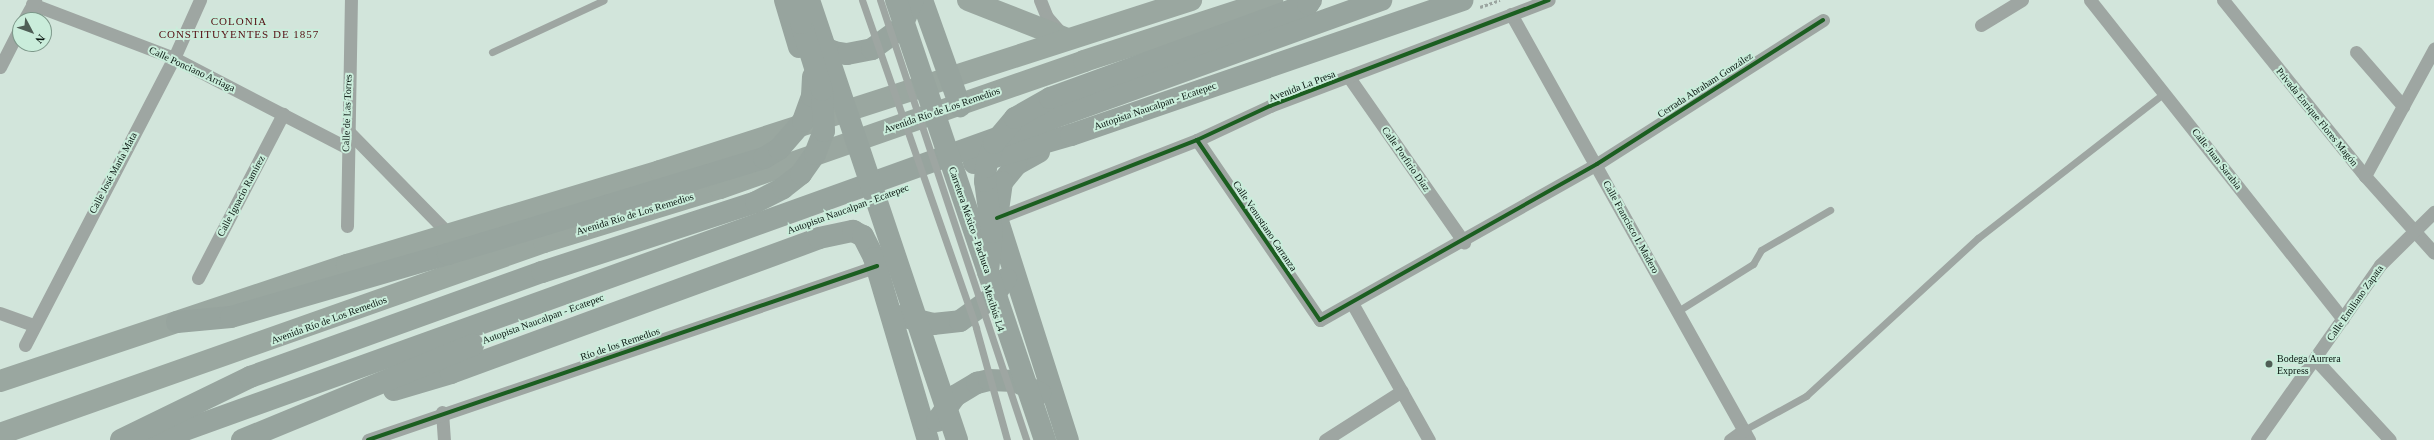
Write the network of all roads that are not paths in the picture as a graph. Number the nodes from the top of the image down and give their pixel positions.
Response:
1 (200, 0) edge
2 (351, 0) edge
3 (604, 0) edge
4 (785, 0) edge
5 (801, 0) edge
6 (809, 0) edge
7 (862, 0) edge
8 (880, 0) edge
9 (896, 0) edge
10 (913, 0) edge
11 (922, 0) edge
12 (968, 0) edge
13 (1040, 0) edge
14 (1191, 0) edge
15 (1272, 0) edge
16 (1311, 0) edge
17 (1549, 0) edge
18 (2022, 0) edge
19 (2090, 0) edge
20 (2223, 0) edge
21 (1374, 1) edge
22 (34, 2) edge
23 (1468, 5) edge
24 (28, 12) edge
25 (1511, 14) junction
26 (1823, 20) dead end
27 (1981, 25) dead end
28 (794, 30) junction
29 (1067, 38) junction
30 (12, 44) edge
31 (2434, 49) edge
32 (492, 52) dead end
33 (2356, 52) dead end
34 (174, 58) junction
35 (811, 60) junction
36 (0, 67) edge
37 (950, 76) junction
38 (1348, 76) junction
39 (2164, 93) junction
40 (960, 106) junction
41 (2403, 106) junction
42 (283, 114) junction
43 (819, 119) junction
44 (347, 130) junction
45 (1070, 134) junction
46 (1197, 140) junction
47 (346, 147) junction
48 (829, 150) junction
49 (1597, 164) junction
50 (2365, 176) junction
51 (1830, 210) dead end
52 (2434, 212) edge
53 (996, 218) junction
54 (347, 226) dead end
55 (2414, 232) junction
56 (1464, 242) junction
57 (448, 244) junction
58 (2434, 253) edge
59 (877, 266) junction
60 (1012, 267) junction
61 (988, 272) junction
62 (198, 278) dead end
63 (1352, 303) junction
64 (1678, 311) junction
65 (893, 312) junction
66 (0, 313) edge
67 (2343, 319) junction
68 (1320, 320) joint
69 (33, 325) junction
70 (25, 345) dead end
71 (2315, 359) junction
72 (0, 381) edge
73 (1402, 391) junction
74 (1058, 411) junction
75 (442, 412) junction
76 (304, 417) junction
77 (0, 434) edge
78 (1747, 435) edge
79 (121, 440) edge
80 (157, 440) edge
81 (242, 440) edge
82 (368, 440) edge
83 (444, 440) edge
84 (928, 440) edge
85 (932, 440) edge
86 (957, 440) edge
87 (1007, 440) edge
88 (1026, 440) edge
89 (1045, 440) edge
90 (1068, 440) edge
91 (1325, 440) edge
92 (1429, 440) edge
93 (1730, 440) edge
94 (2257, 440) edge
95 (2390, 440) edge

1 - 34 street, Calle José María Mata
2 - 44 street, Calle de Las Torres
3 - 32 lane
4 - 28 highway
5 - 35 highway, bridge
6 - 86 highway, bridge
7 - 87 lane, bridge
8 - 88 lane, Mexibús L4, bridge
9 - 61 highway, Carretera México - Pachuca, bridge
10 - 28 highway
11 - 37 highway
12 - 29 highway
13 - 29 street
14 - 29 highway
15 - 40 highway, Avenida Río de Los Remedios
16 - 61 highway, bridge
17 - 25 street, Avenida La Presa
18 - 27 street
19 - 39 street, Calle Juan Sarabia
20 - 50 street, Privada Enrique Flores Magón
21 - 80 highway, Autopista Naucalpan - Ecatepec
22 - 24 street
22 - 34 street, Calle Ponciano Arriaga
23 - 45 highway, Autopista Naucalpan - Ecatepec
25 - 38 street, Avenida La Presa
25 - 49 street, Calle Francisco I. Madero
26 - 49 street, Cerrada Abraham González
28 - 43 highway
29 - 37 highway
30 - 36 street
31 - 41 street
33 - 41 street
34 - 42 street, Calle Ponciano Arriaga
34 - 69 street, Calle José María Mata
35 - 57 highway, bridge
35 - 79 highway, bridge
37 - 40 highway
37 - 43 highway
38 - 46 street, Avenida La Presa
38 - 56 street, Calle Porfirio Díaz
39 - 67 street, Calle Juan Sarabia
39 - 78 lane
40 - 48 highway, Avenida Río de Los Remedios
41 - 50 street
42 - 47 street, Calle Ponciano Arriaga
42 - 62 street, Calle Ignacio Ramírez
43 - 48 highway
43 - 57 highway
44 - 47 street, Calle de Las Torres
44 - 57 street
45 - 53 highway
45 - 76 highway, Autopista Naucalpan - Ecatepec
46 - 53 street, Avenida La Presa
46 - 68 street, Calle Venustiano Carranza
47 - 54 street, Calle de Las Torres
48 - 77 highway, Avenida Río de Los Remedios
49 - 56 street, Cerrada Abraham González
49 - 64 street, Calle Francisco I. Madero
50 - 55 street, Privada Enrique Flores Magón
51 - 64 lane
52 - 55 street, Calle Emiliano Zapata
53 - 60 highway
55 - 58 street, Privada Enrique Flores Magón
55 - 67 street, Calle Emiliano Zapata
56 - 63 street, Cerrada Abraham González
57 - 72 highway
59 - 65 highway
59 - 75 street, Río de los Remedios
59 - 76 highway
60 - 65 highway
60 - 74 highway
61 - 89 highway, Carretera México - Pachuca, bridge
63 - 68 street, Cerrada Abraham González
63 - 73 street
64 - 78 street, Calle Francisco I. Madero
65 - 84 highway
66 - 69 street
67 - 71 street, Calle Emiliano Zapata
69 - 70 street, Calle José María Mata
71 - 94 street, Calle Emiliano Zapata
71 - 95 street
73 - 91 street
73 - 92 street
74 - 85 highway
74 - 90 highway
75 - 82 street, Río de los Remedios
75 - 83 street
76 - 81 highway, Autopista Naucalpan - Ecatepec
78 - 93 street

